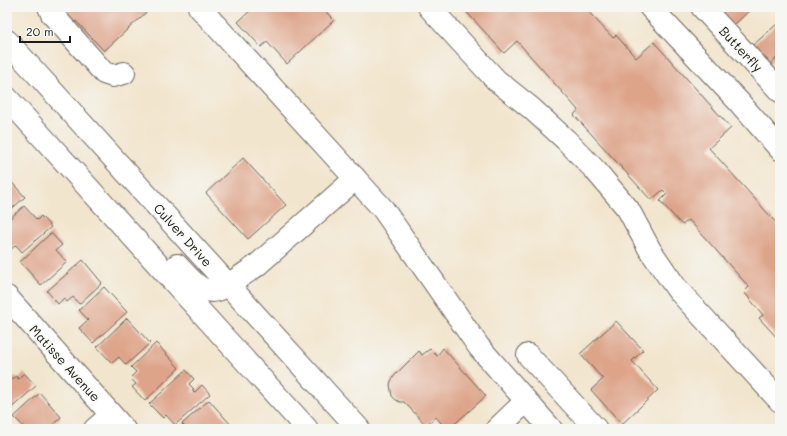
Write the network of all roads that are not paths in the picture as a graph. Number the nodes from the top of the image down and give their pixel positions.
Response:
1 (49, 7) edge
2 (199, 7) edge
3 (429, 7) edge
4 (650, 7) edge
5 (702, 7) edge
6 (7, 41) edge
7 (124, 73) dead end
8 (780, 91) edge
9 (7, 98) edge
10 (780, 149) edge
11 (355, 178) junction
12 (125, 229) junction
13 (228, 285) junction
14 (7, 297) edge
15 (528, 355) dead end
16 (780, 400) edge
17 (526, 402) junction
18 (110, 424) edge
19 (307, 429) edge
20 (359, 429) edge
21 (496, 429) edge
22 (551, 429) edge
23 (596, 429) edge

1 - 7 main road
2 - 11 main road
3 - 16 main road
4 - 10 main road
5 - 8 main road, Butterfly
6 - 13 main road, Culver Drive
9 - 12 main road
11 - 13 main road
11 - 17 main road
12 - 13 main road
12 - 19 main road
13 - 20 main road, Culver Drive
14 - 18 main road, Matisse Avenue
15 - 23 main road
17 - 21 main road
17 - 22 main road

